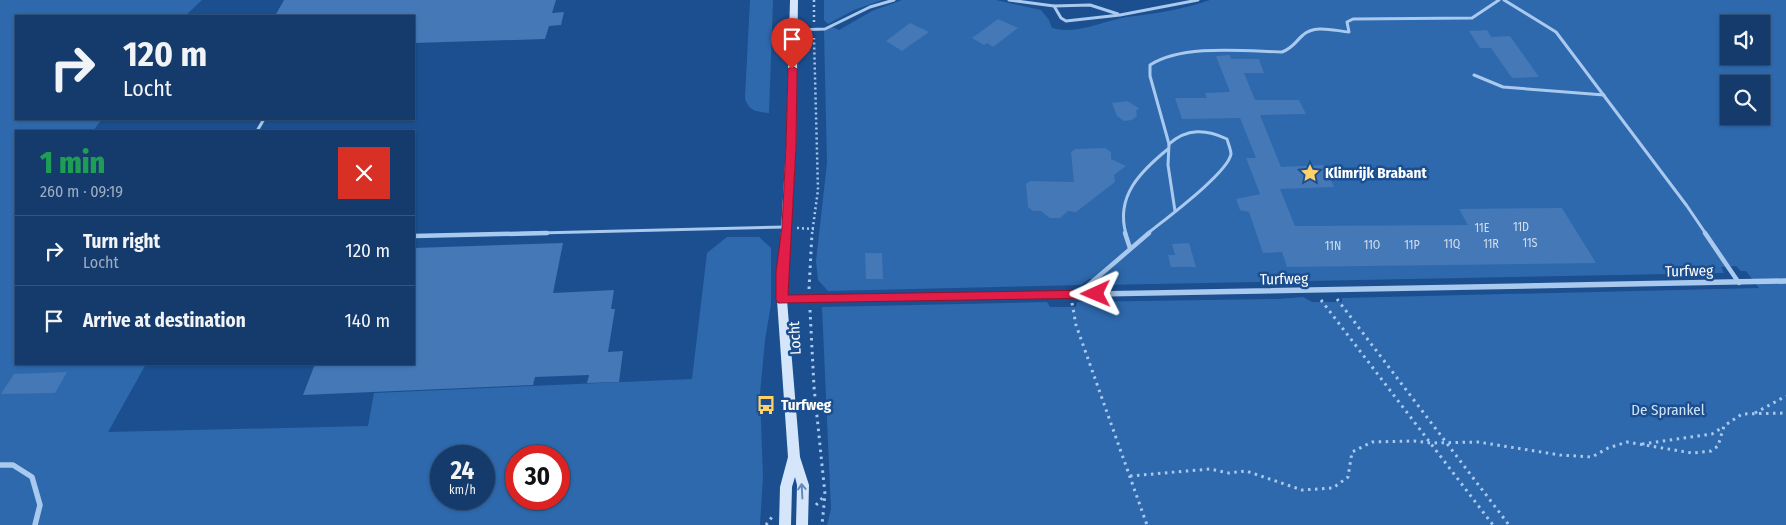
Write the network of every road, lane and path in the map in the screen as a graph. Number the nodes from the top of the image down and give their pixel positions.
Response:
1 (794, 0) edge
2 (814, 0) edge
3 (894, 0) edge
4 (1009, 0) edge
5 (1198, 0) edge
6 (1499, 0) edge
7 (1504, 0) edge
8 (1054, 6) junction
9 (1120, 15) junction
10 (793, 30) junction
11 (814, 30) junction
12 (1474, 75) dead end
13 (1604, 95) junction
14 (1168, 147) junction
15 (1175, 212) junction
16 (788, 227) junction
17 (415, 236) edge
18 (1130, 248) junction
19 (1786, 281) edge
20 (1739, 283) junction
21 (1314, 291) junction
22 (1331, 291) junction
23 (1078, 294) junction
24 (1071, 295) junction
25 (782, 300) junction
26 (810, 300) junction
27 (1786, 396) edge
28 (1786, 413) edge
29 (1755, 414) junction
30 (1724, 426) junction
31 (1446, 443) junction
32 (1431, 444) junction
33 (1639, 445) junction
34 (794, 458) junction
35 (0, 465) edge
36 (1130, 476) junction
37 (35, 525) edge
38 (785, 525) edge
39 (802, 525) edge
40 (822, 525) edge
41 (1147, 525) edge
42 (1493, 525) edge
43 (1509, 525) edge

1 - 10 street, Locht
2 - 11 path, Locht
3 - 11 lane
4 - 8 lane
5 - 9 lane
6 - 14 lane
7 - 13 lane
8 - 9 lane
8 - 9 lane
10 - 11 lane
10 - 16 street, Locht
11 - 26 path, Locht
12 - 13 lane
13 - 20 lane
14 - 15 lane
14 - 15 lane
14 - 18 lane
15 - 18 lane
16 - 17 lane
16 - 25 street, Locht
18 - 23 lane
19 - 20 street, Turfweg
20 - 22 street, Turfweg
21 - 22 street, Turfweg
21 - 23 street, Turfweg
21 - 32 path
22 - 31 path
23 - 24 street, Turfweg
24 - 26 street, Turfweg
24 - 36 path
25 - 26 street, Turfweg
25 - 34 street, Locht
26 - 40 path, Locht
27 - 29 path
28 - 29 path
29 - 30 path
30 - 33 path
30 - 33 path
31 - 32 path
31 - 33 path
31 - 43 path
32 - 36 path
32 - 42 path
34 - 38 street, Locht
39 -> 34 street, Locht
35 - 37 street
36 - 41 path

